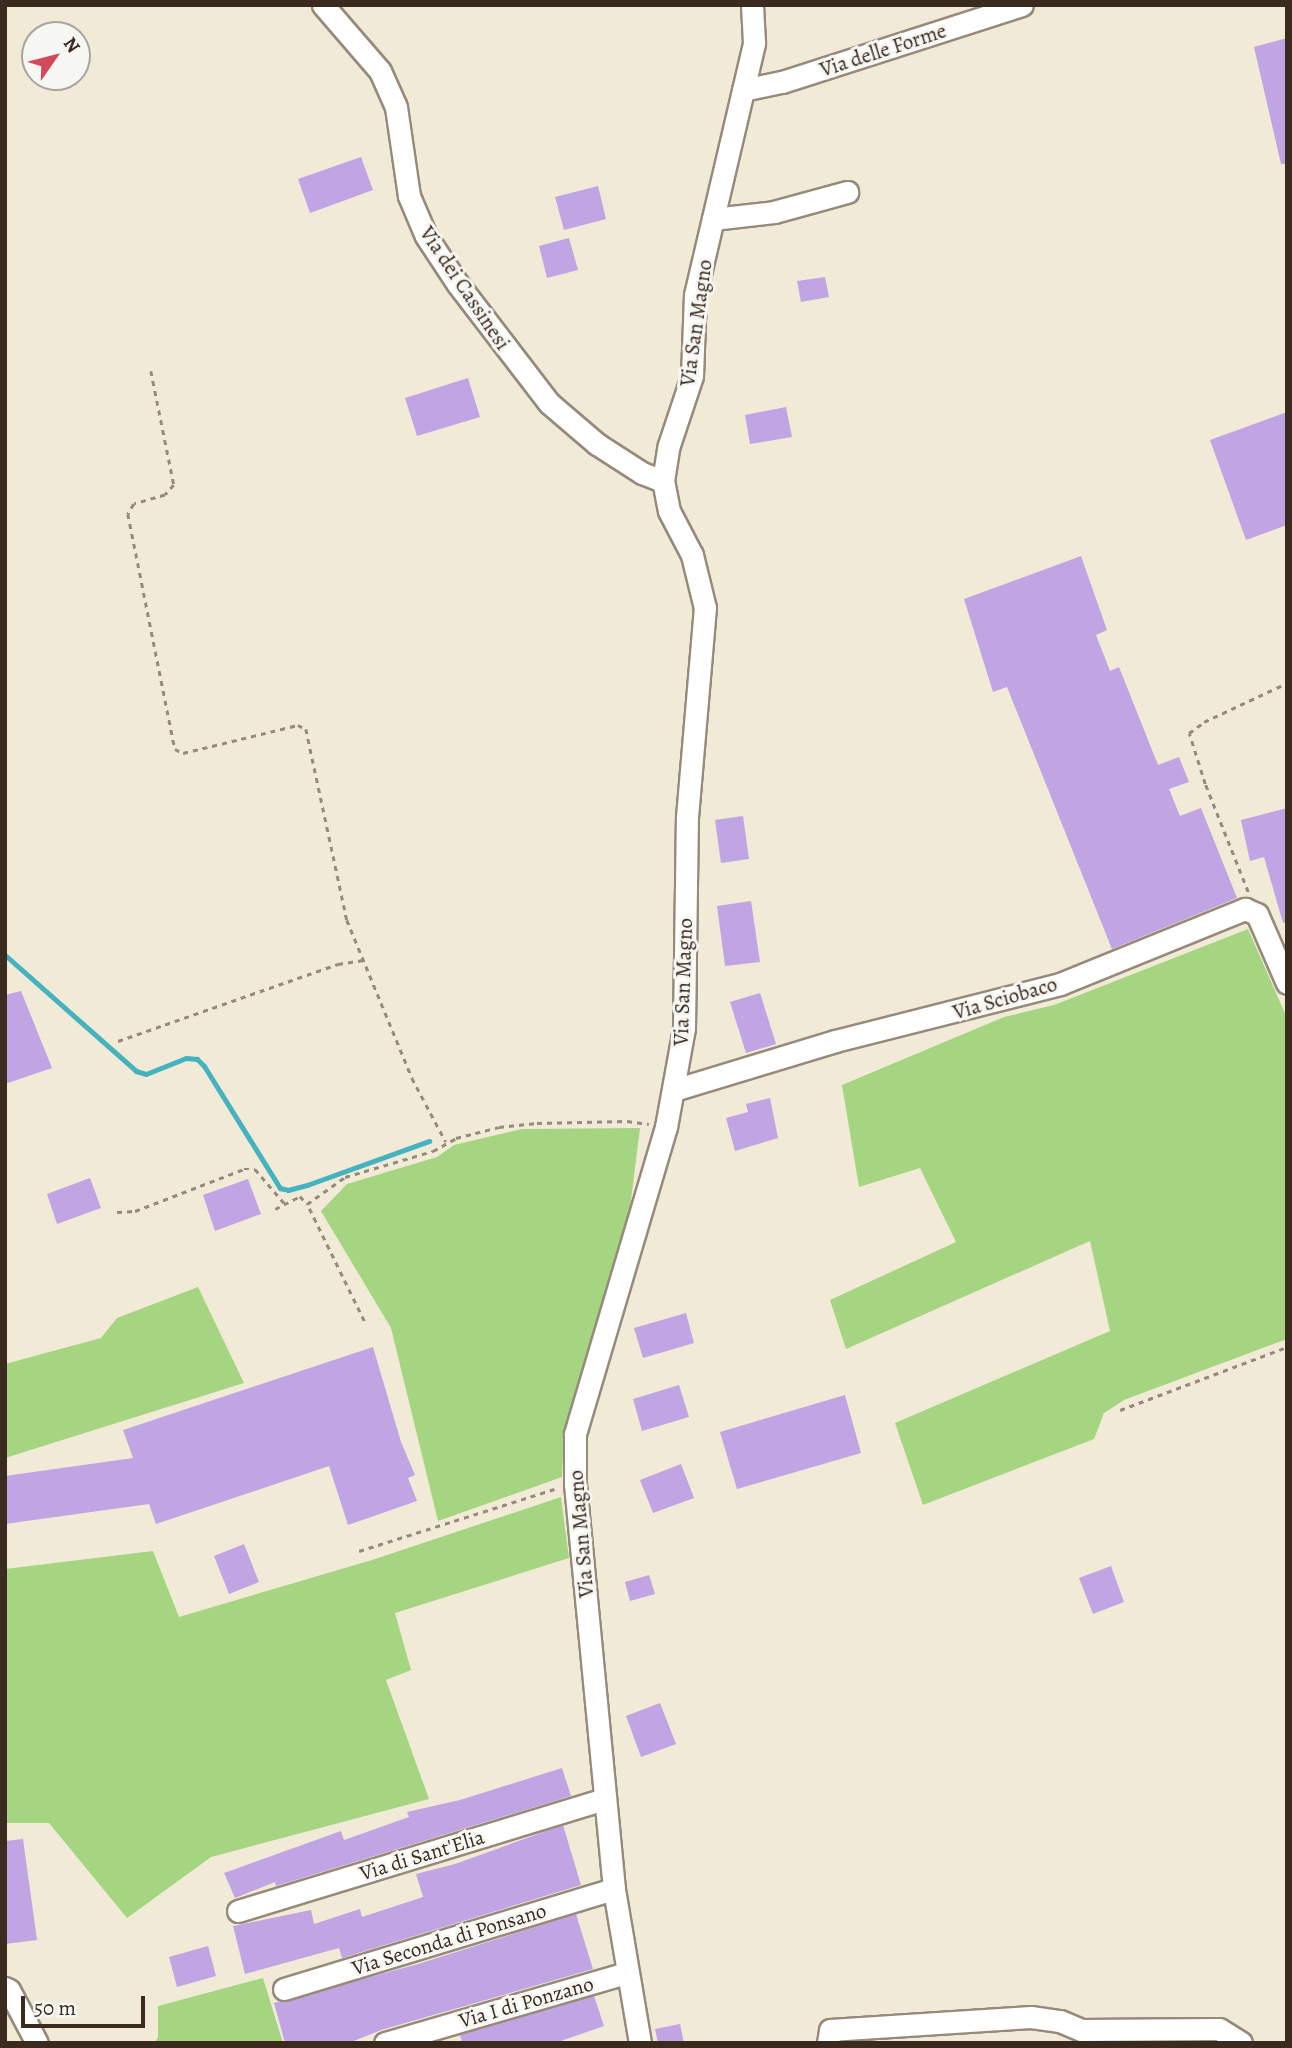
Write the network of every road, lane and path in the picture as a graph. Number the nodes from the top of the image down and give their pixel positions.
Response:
1 (323, 5) edge
2 (752, 5) edge
3 (1022, 5) edge
4 (743, 90) junction
5 (846, 192) dead end
6 (713, 219) junction
7 (150, 370) dead end
8 (663, 481) junction
9 (1287, 683) edge
10 (1257, 915) junction
11 (364, 960) junction
12 (1287, 983) edge
13 (118, 1041) dead end
14 (674, 1090) junction
15 (666, 1127) junction
16 (446, 1142) junction
17 (285, 1204) junction
18 (307, 1204) junction
19 (275, 1209) dead end
20 (117, 1213) dead end
21 (364, 1321) dead end
22 (1287, 1347) edge
23 (1120, 1410) dead end
24 (575, 1483) junction
25 (359, 1551) dead end
26 (605, 1799) junction
27 (614, 1889) junction
28 (238, 1911) dead end
29 (626, 1973) junction
30 (5, 1988) edge
31 (285, 1989) dead end
32 (1165, 2038) edge
33 (37, 2043) edge
34 (385, 2043) edge
35 (640, 2043) edge
36 (828, 2043) edge
37 (1210, 2043) edge
38 (1241, 2043) edge

1 - 8 street, Via dei Cassinesi
2 - 4 street, Via San Magno
3 - 4 street, Via delle Forme
4 - 6 street, Via San Magno
5 - 6 street
6 - 8 street, Via San Magno
7 - 11 path
8 - 14 street, Via San Magno
9 - 10 path
10 - 12 street
10 - 14 street, Via Sciobaco
11 - 13 path
11 - 16 path
14 - 15 street, Via San Magno
15 - 16 path
15 - 24 street, Via San Magno
16 - 18 path
17 - 18 path
17 - 19 path
17 - 20 path
18 - 21 path
22 - 23 path
24 - 25 path
24 - 26 street, Via San Magno
26 - 27 street, Via San Magno
26 - 28 street, Via di Sant'Elia
27 - 29 street, Via San Magno
27 - 31 street, Via Seconda di Ponsano
29 - 34 street, Via I di Ponzano
29 - 35 street, Via San Magno
30 - 33 street
32 - 36 street
32 - 37 street
32 - 38 street

